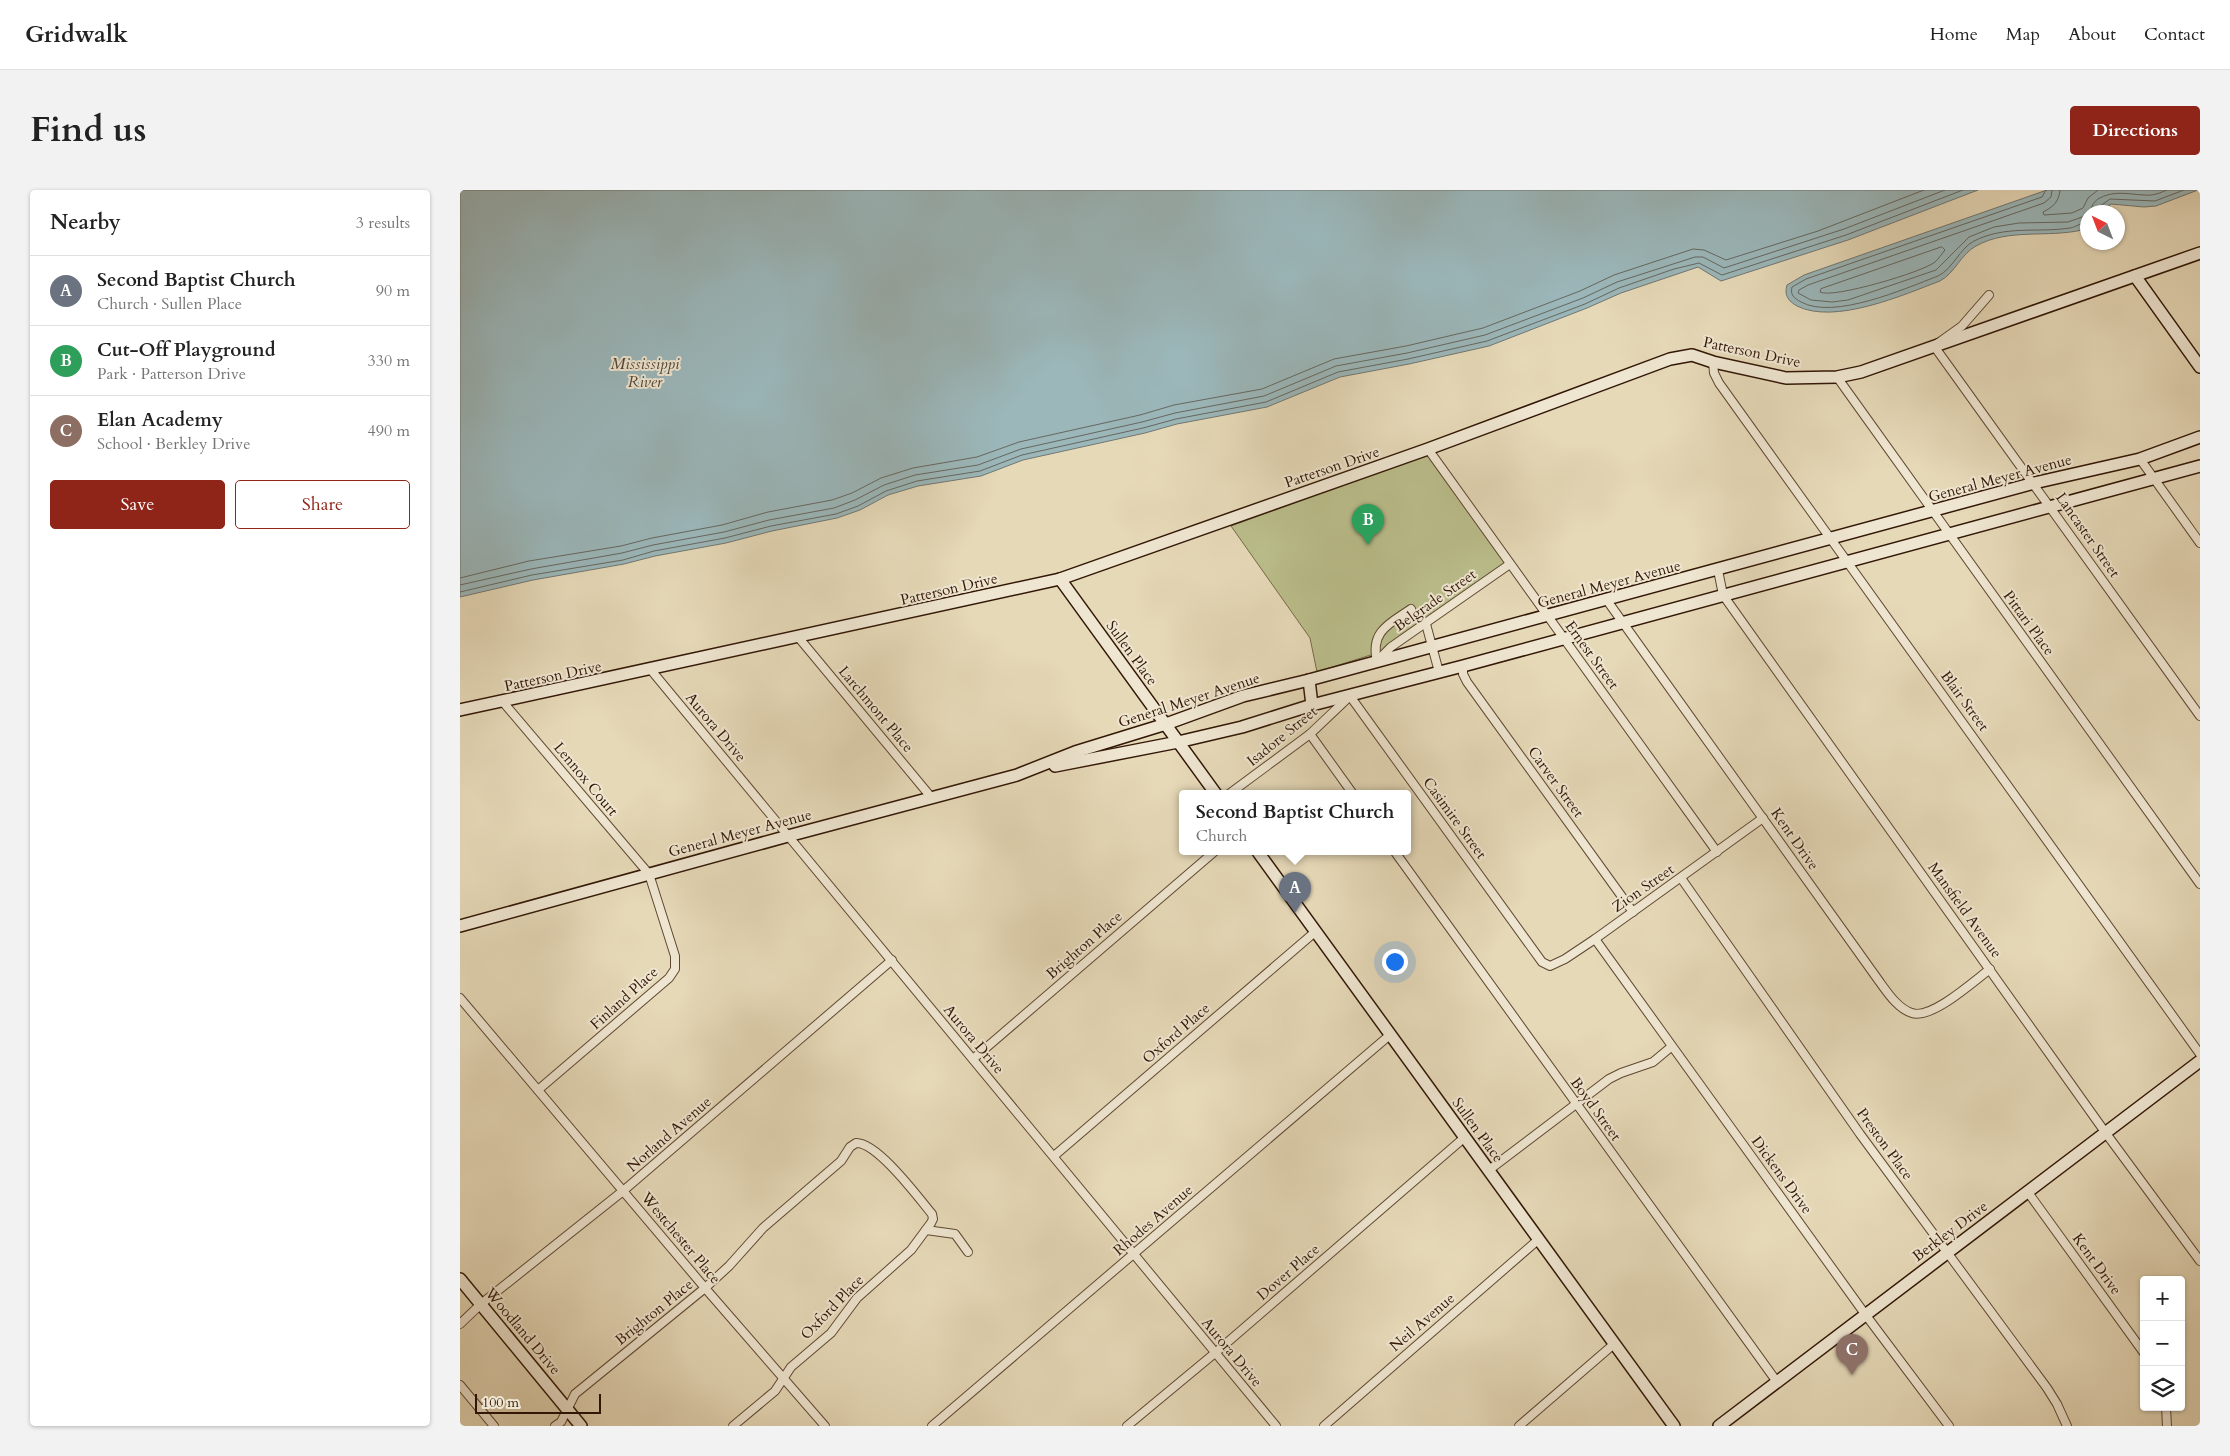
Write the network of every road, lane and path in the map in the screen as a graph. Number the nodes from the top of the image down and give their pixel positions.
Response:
1 (2200, 253) edge
2 (2135, 276) junction
3 (1989, 295) dead end
4 (1934, 346) junction
5 (1713, 362) junction
6 (2200, 367) edge
7 (1837, 378) junction
8 (2200, 437) edge
9 (1428, 449) junction
10 (2140, 459) junction
11 (2200, 466) edge
12 (2153, 478) junction
13 (2034, 483) junction
14 (2050, 506) junction
15 (1933, 512) junction
16 (1949, 535) junction
17 (1832, 538) junction
18 (2200, 543) edge
19 (1848, 561) junction
20 (1510, 564) junction
21 (1718, 570) junction
22 (1060, 579) junction
23 (1723, 596) junction
24 (1606, 600) junction
25 (1411, 609) dead end
26 (1548, 616) junction
27 (1624, 622) junction
28 (1426, 624) junction
29 (799, 638) junction
30 (1562, 638) junction
31 (1433, 646) junction
32 (1377, 662) junction
33 (1463, 666) junction
34 (651, 670) junction
35 (1438, 672) junction
36 (1309, 680) junction
37 (1350, 696) junction
38 (503, 702) junction
39 (1312, 705) junction
40 (460, 710) edge
41 (2200, 716) edge
42 (1166, 724) junction
43 (1310, 734) junction
44 (1178, 742) junction
45 (1029, 772) junction
46 (1213, 790) edge
47 (1235, 790) edge
48 (1350, 790) edge
49 (931, 797) junction
50 (1764, 818) junction
51 (788, 836) junction
52 (1717, 852) junction
53 (1211, 855) edge
54 (1260, 855) edge
55 (1397, 855) edge
56 (648, 874) junction
57 (1680, 878) junction
58 (2200, 884) edge
59 (1633, 912) junction
60 (460, 926) edge
61 (1316, 932) junction
62 (1595, 939) junction
63 (1538, 956) joint
64 (892, 960) junction
65 (1990, 969) junction
66 (460, 998) edge
67 (1391, 1034) junction
68 (1671, 1046) junction
69 (2200, 1054) edge
70 (973, 1059) junction
71 (2200, 1061) edge
72 (538, 1090) junction
73 (1576, 1104) junction
74 (2105, 1132) junction
75 (1465, 1137) junction
76 (1054, 1156) junction
77 (1489, 1170) junction
78 (623, 1191) junction
79 (2027, 1191) junction
80 (926, 1230) junction
81 (1539, 1239) junction
82 (968, 1252) dead end
83 (1947, 1252) junction
84 (1134, 1254) junction
85 (2200, 1261) edge
86 (460, 1279) edge
87 (705, 1288) junction
88 (481, 1304) junction
89 (1865, 1314) junction
90 (460, 1324) edge
91 (1614, 1344) junction
92 (2140, 1346) edge
93 (1216, 1353) junction
94 (784, 1378) junction
95 (1777, 1382) junction
96 (460, 1385) edge
97 (566, 1408) junction
98 (2166, 1411) edge
99 (494, 1426) edge
100 (555, 1426) edge
101 (581, 1426) edge
102 (733, 1426) edge
103 (825, 1426) edge
104 (932, 1426) edge
105 (1127, 1426) edge
106 (1276, 1426) edge
107 (1324, 1426) edge
108 (1519, 1426) edge
109 (1674, 1426) edge
110 (1719, 1426) edge
111 (1948, 1426) edge
112 (2067, 1426) edge
113 (2167, 1426) edge

1 - 2 street, Patterson Drive
2 - 4 street, Patterson Drive
2 - 6 street
3 - 4 street
4 - 7 street, Patterson Drive
4 - 13 street, Lancaster Street
5 - 7 street, Patterson Drive
5 - 9 street, Patterson Drive
5 - 17 street, Blair Street
7 - 15 street, Pittari Place
8 - 10 street, General Meyer Avenue
9 - 20 street, Ernest Street
9 - 22 street, Patterson Drive
10 - 12 street
10 - 13 street, General Meyer Avenue
11 - 12 street, General Meyer Avenue
12 - 14 street, General Meyer Avenue
12 - 18 street
13 - 14 street, Lancaster Street
13 - 15 street, General Meyer Avenue
14 - 16 street, General Meyer Avenue
14 - 41 street, Lancaster Street
15 - 16 street, Pittari Place
15 - 17 street, General Meyer Avenue
16 - 19 street, General Meyer Avenue
16 - 58 street, Pittari Place
17 - 19 street, Blair Street
17 - 21 street, General Meyer Avenue
19 - 23 street, General Meyer Avenue
19 - 69 street, Blair Street
20 - 26 street, Ernest Street
20 - 28 street, Belgrade Street
21 - 23 street, Mansfield Avenue
21 - 24 street, General Meyer Avenue
22 - 29 street, Patterson Drive
22 - 42 street, Sullen Place
23 - 27 street, General Meyer Avenue
23 - 65 street, Mansfield Avenue
24 - 26 street, General Meyer Avenue
24 - 27 street, Kent Drive
25 - 32 street
26 - 30 street, Ernest Street
26 - 31 street, General Meyer Avenue
27 - 30 street, General Meyer Avenue
27 - 50 street, Kent Drive
28 - 31 street
28 - 32 street, Belgrade Street
29 - 34 street, Patterson Drive
29 - 49 street, Larchmont Place
30 - 33 street, General Meyer Avenue
30 - 52 street, Ernest Street
31 - 32 street, General Meyer Avenue
31 - 35 street
32 - 36 street, General Meyer Avenue
33 - 35 street, General Meyer Avenue
33 - 59 street, Carver Street
34 - 38 street, Patterson Drive
34 - 51 street, Aurora Drive
35 - 37 street, General Meyer Avenue
36 - 39 street
36 - 42 street, General Meyer Avenue
37 - 39 street, General Meyer Avenue
37 - 43 street, Isadore Street
37 - 63 street, Casimire Street
38 - 40 street, Patterson Drive
38 - 56 street, Lennox Court
39 - 44 street, General Meyer Avenue
42 - 44 street, Sullen Place
42 - 45 street, General Meyer Avenue
43 - 47 street, Isadore Street
43 - 48 street
44 - 45 street, General Meyer Avenue
44 - 46 street, Sullen Place
45 - 49 street, General Meyer Avenue
49 - 51 street, General Meyer Avenue
50 - 52 street, Zion Street
50 - 65 street, Kent Drive
51 - 56 street, General Meyer Avenue
51 - 64 street, Aurora Drive
52 - 57 street, Zion Street
53 - 70 street, Brighton Place
54 - 61 street, Sullen Place
55 - 73 street, Boyd Street
56 - 60 street, General Meyer Avenue
56 - 72 street, Finland Place
57 - 59 street, Zion Street
57 - 83 street, Preston Place
59 - 62 street, Zion Street
61 - 67 street, Sullen Place
61 - 76 street, Oxford Place
62 - 63 street, Zion Street
62 - 68 street, Dickens Drive
64 - 70 street, Aurora Drive
64 - 78 street, Norland Avenue
65 - 74 street, Mansfield Avenue
66 - 72 street, Westchester Place
67 - 75 street, Sullen Place
67 - 84 street, Rhodes Avenue
68 - 73 street
68 - 89 street, Dickens Drive
70 - 76 street, Aurora Drive
71 - 74 street, Berkley Drive
72 - 78 street, Westchester Place
73 - 77 street
73 - 95 street, Boyd Street
74 - 79 street, Berkley Drive
74 - 85 street, Mansfield Avenue
75 - 77 street, Sullen Place
75 - 93 street, Dover Place
76 - 84 street, Aurora Drive
77 - 81 street, Sullen Place
78 - 87 street, Westchester Place
78 - 88 street, Norland Avenue
79 - 83 street, Berkley Drive
79 - 92 street, Kent Drive
80 - 82 street
80 - 87 street, Brighton Place
80 - 94 street, Oxford Place
81 - 91 street, Sullen Place
81 - 107 street, Neil Avenue
83 - 89 street, Berkley Drive
83 - 112 street, Preston Place
84 - 93 street, Aurora Drive
84 - 104 street, Rhodes Avenue
86 - 88 street, Woodland Drive
87 - 94 street, Westchester Place
87 - 97 street, Brighton Place
88 - 90 street, Norland Avenue
88 - 97 street, Woodland Drive
89 - 95 street, Berkley Drive
89 - 111 street, Dickens Drive
91 - 108 street
91 - 109 street, Sullen Place
93 - 105 street, Dover Place
93 - 106 street, Aurora Drive
94 - 102 street, Oxford Place
94 - 103 street, Westchester Place
95 - 110 street, Berkley Drive
96 - 99 street
97 - 100 street, Brighton Place
97 - 101 street, Woodland Drive
98 - 113 street

